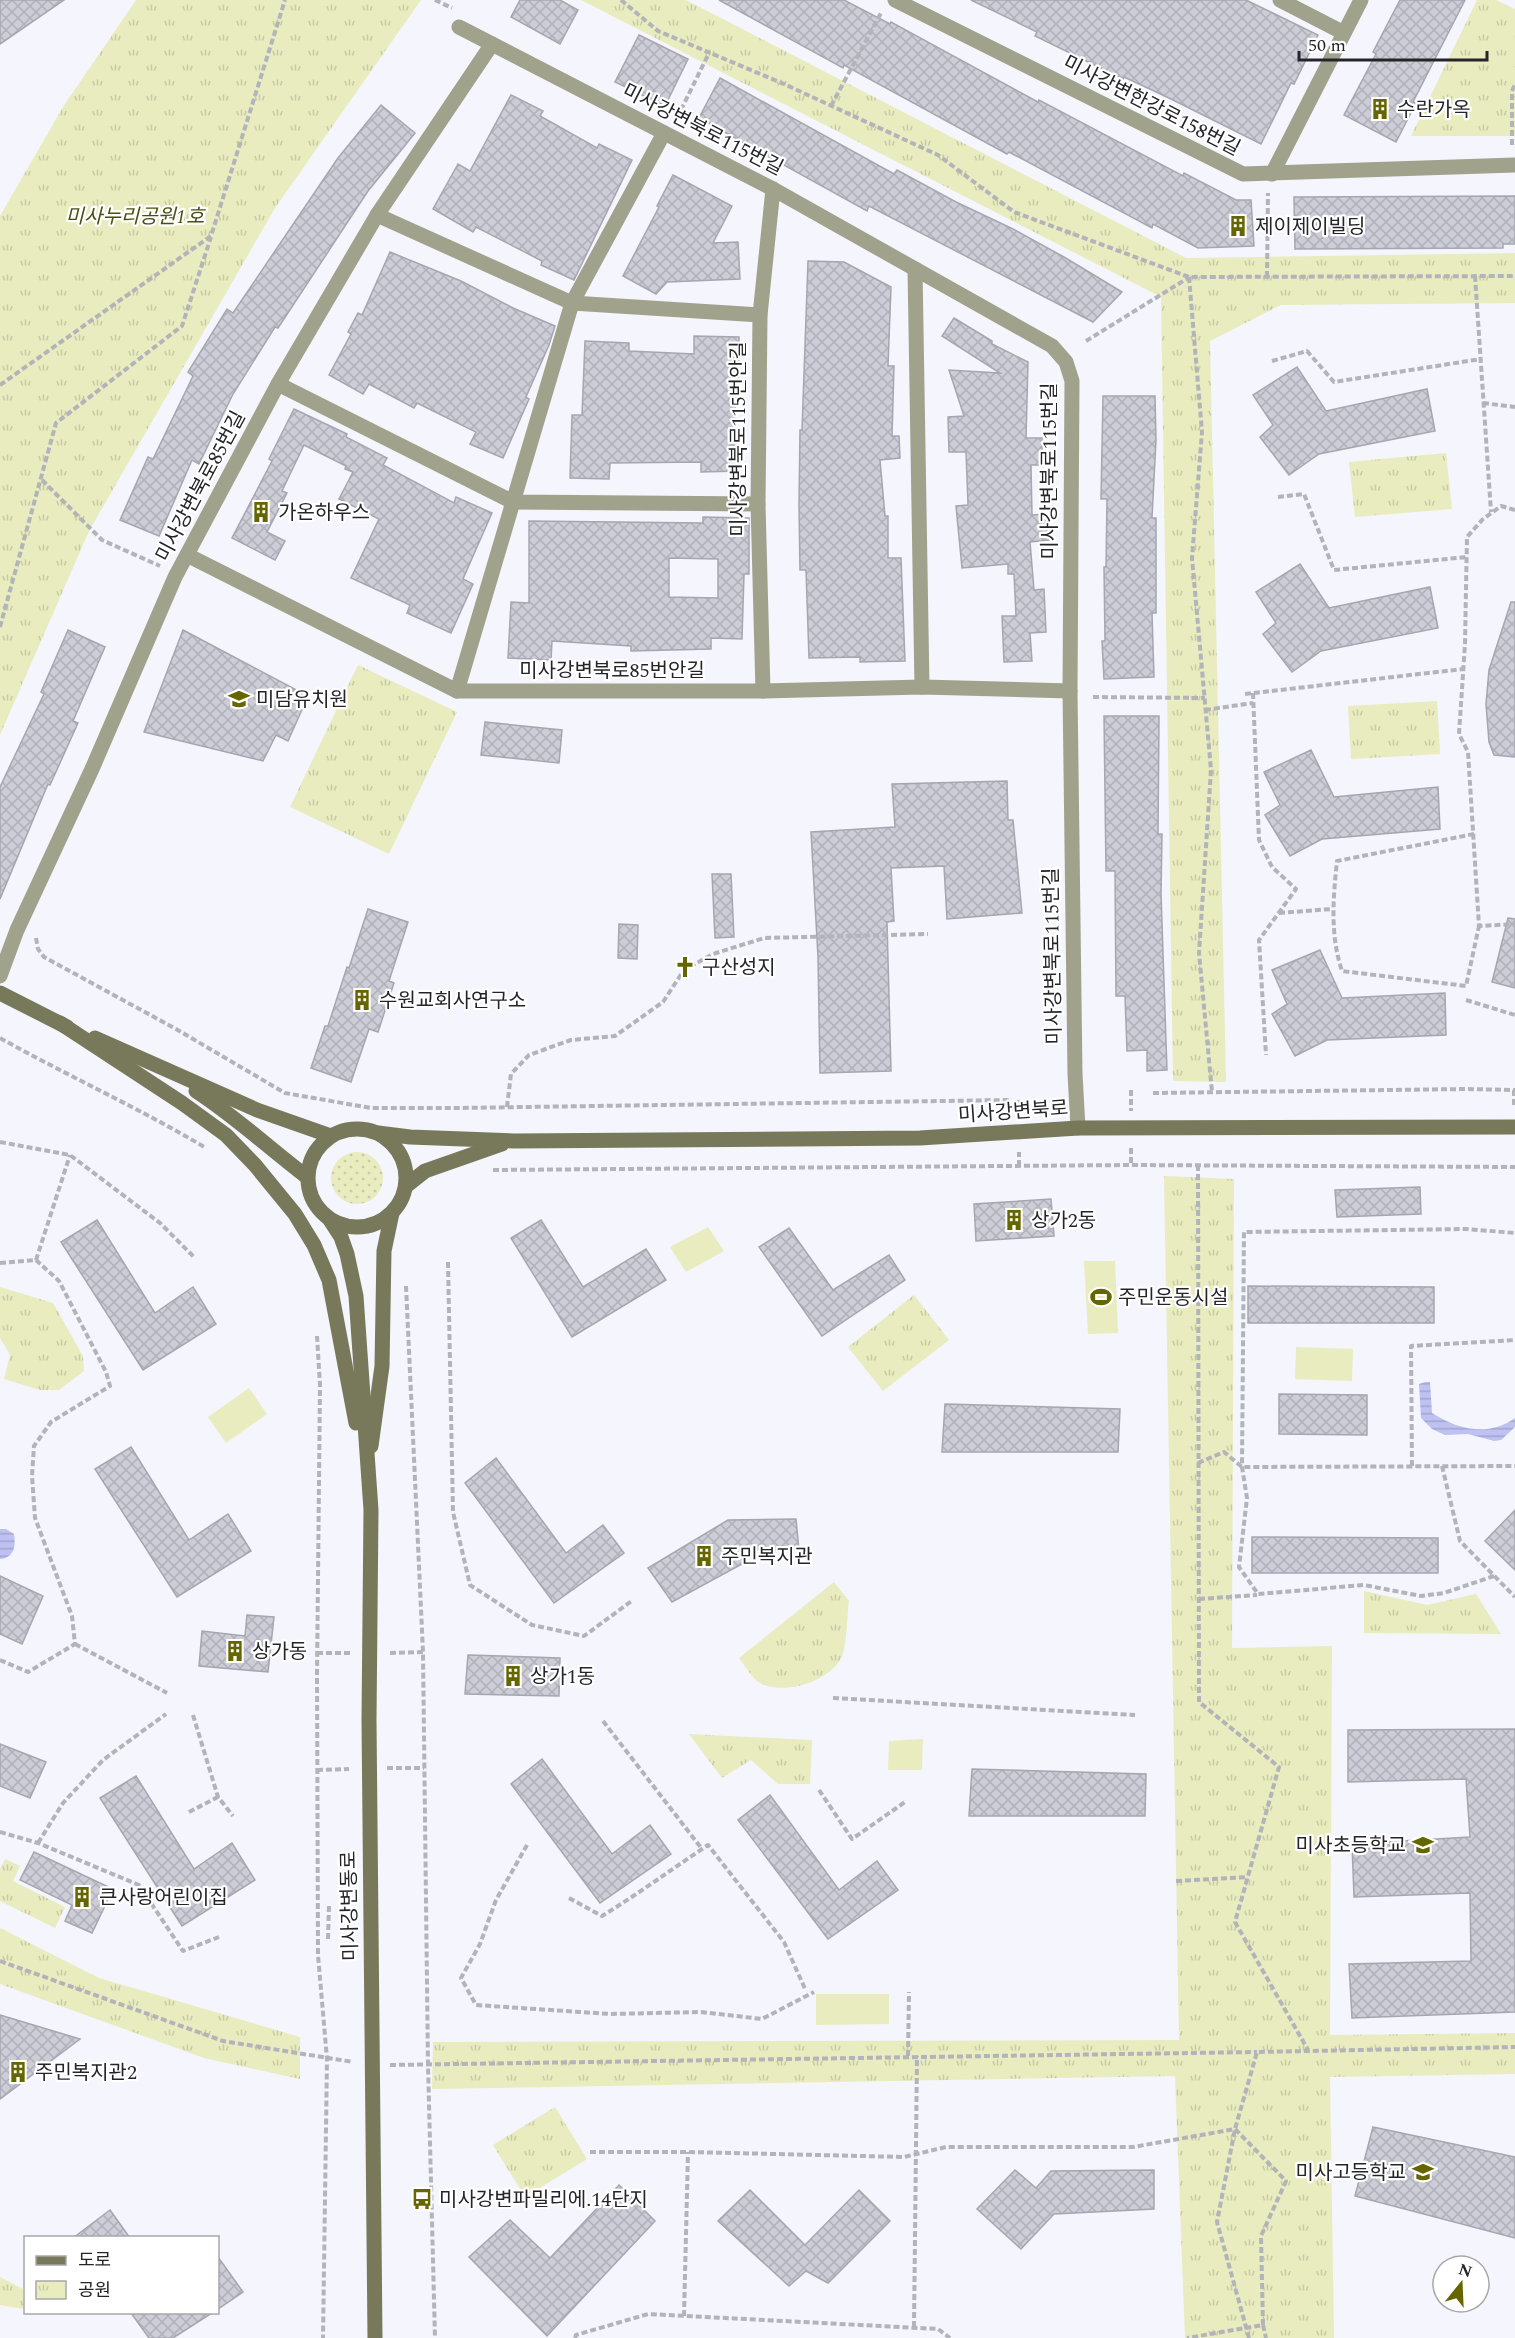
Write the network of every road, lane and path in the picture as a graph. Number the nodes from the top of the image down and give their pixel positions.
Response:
1 (285, 0) edge
2 (435, 0) edge
3 (621, 0) edge
4 (895, 0) edge
5 (1280, 0) edge
6 (1361, 0) edge
7 (881, 12) dead end
8 (460, 20) joint
9 (1344, 33) junction
10 (492, 44) junction
11 (709, 53) junction
12 (1515, 84) edge
13 (831, 106) junction
14 (677, 119) dead end
15 (664, 132) junction
16 (1512, 146) dead end
17 (1515, 165) edge
18 (1272, 174) junction
19 (773, 189) junction
20 (1268, 189) dead end
21 (377, 215) junction
22 (211, 236) junction
23 (915, 269) junction
24 (1475, 276) junction
25 (1515, 276) edge
26 (1267, 277) junction
27 (1189, 278) junction
28 (572, 303) junction
29 (760, 315) junction
30 (1086, 341) dead end
31 (1481, 359) junction
32 (1272, 361) dead end
33 (278, 384) junction
34 (0, 385) edge
35 (1483, 403) junction
36 (1515, 407) edge
37 (41, 480) junction
38 (1278, 497) dead end
39 (513, 502) junction
40 (758, 504) junction
41 (1515, 510) edge
42 (1491, 513) junction
43 (188, 555) junction
44 (1467, 557) junction
45 (160, 566) dead end
46 (0, 627) edge
47 (1463, 669) junction
48 (922, 687) junction
49 (763, 691) junction
50 (1070, 691) junction
51 (457, 692) junction
52 (1253, 693) junction
53 (1245, 694) dead end
54 (1093, 697) dead end
55 (1204, 698) junction
56 (1253, 703) junction
57 (1205, 710) junction
58 (1474, 834) junction
59 (1332, 909) junction
60 (1278, 913) junction
61 (1515, 924) edge
62 (1479, 926) junction
63 (37, 931) dead end
64 (928, 934) dead end
65 (0, 976) edge
66 (0, 993) edge
67 (1466, 1000) dead end
68 (1515, 1015) edge
69 (60, 1023) junction
70 (0, 1038) edge
71 (1266, 1054) dead end
72 (156, 1065) junction
73 (1515, 1090) edge
74 (1212, 1092) junction
75 (1153, 1093) dead end
76 (1010, 1100) dead end
77 (507, 1107) junction
78 (1515, 1127) edge
79 (1078, 1128) junction
80 (378, 1133) junction
81 (332, 1136) junction
82 (513, 1141) junction
83 (0, 1142) edge
84 (215, 1153) dead end
85 (70, 1155) junction
86 (1198, 1165) junction
87 (1515, 1167) edge
88 (482, 1170) dead end
89 (307, 1177) junction
90 (406, 1186) junction
91 (392, 1213) junction
92 (330, 1220) junction
93 (1515, 1233) edge
94 (195, 1258) dead end
95 (36, 1260) junction
96 (448, 1262) dead end
97 (0, 1263) edge
98 (405, 1279) dead end
99 (317, 1332) dead end
100 (1515, 1340) edge
101 (1198, 1463) junction
102 (1412, 1466) junction
103 (1515, 1466) edge
104 (1242, 1467) junction
105 (1442, 1467) junction
106 (367, 1473) junction
107 (1494, 1576) junction
108 (1258, 1594) junction
109 (1515, 1597) edge
110 (1199, 1599) junction
111 (633, 1600) dead end
112 (75, 1644) junction
113 (0, 1660) edge
114 (166, 1693) dead end
115 (833, 1698) dead end
116 (166, 1714) dead end
117 (193, 1715) dead end
118 (1135, 1715) dead end
119 (603, 1721) dead end
120 (819, 1790) dead end
121 (218, 1797) junction
122 (905, 1802) dead end
123 (189, 1812) dead end
124 (233, 1816) dead end
125 (0, 1832) edge
126 (38, 1843) junction
127 (527, 1845) dead end
128 (702, 1849) junction
129 (1248, 1877) junction
130 (1176, 1881) dead end
131 (569, 1898) dead end
132 (329, 1906) dead end
133 (219, 1937) dead end
134 (328, 1939) dead end
135 (0, 1961) edge
136 (806, 1991) dead end
137 (814, 1992) dead end
138 (909, 1992) dead end
139 (1515, 2047) edge
140 (1308, 2050) junction
141 (1257, 2052) junction
142 (908, 2056) junction
143 (917, 2056) junction
144 (327, 2059) junction
145 (428, 2066) junction
146 (1235, 2129) junction
147 (590, 2152) dead end
148 (688, 2152) junction
149 (915, 2154) junction
150 (684, 2316) junction
151 (1263, 2325) junction
152 (914, 2327) junction
153 (1246, 2328) junction
154 (323, 2338) edge
155 (375, 2338) edge
156 (435, 2338) edge
157 (575, 2338) edge
158 (950, 2338) edge
159 (1187, 2338) edge
160 (1249, 2338) edge
161 (1266, 2338) edge

1 - 22 path
2 - 8 path
3 - 11 path
4 - 18 street, 미사강변한강로158번길
5 - 9 street
6 - 9 street
7 - 13 path
8 - 10 street, 미사강변북로115번길
9 - 18 street
10 - 15 street, 미사강변북로115번길
10 - 21 street, 미사강변북로85번길
11 - 13 path
11 - 14 path
12 - 16 path
13 - 27 path
15 - 19 street, 미사강변북로115번길
15 - 28 street
17 - 18 street, 미사강변한강로158번길
19 - 23 street, 미사강변북로115번길
19 - 29 street, 미사강변북로115번안길
20 - 26 path
21 - 28 street
21 - 33 street, 미사강변북로85번길
22 - 34 path
22 - 37 path
23 - 48 street
23 - 50 street, 미사강변북로115번길
24 - 25 path
24 - 26 path
24 - 31 path
26 - 27 path
27 - 30 path
27 - 55 path
28 - 29 street
28 - 39 street
29 - 40 street, 미사강변북로115번안길
31 - 32 path
31 - 35 path
33 - 39 street
33 - 43 street, 미사강변북로85번길
35 - 36 path
35 - 42 path
37 - 45 path
37 - 46 path
38 - 44 path
39 - 40 street
39 - 51 street
40 - 49 street, 미사강변북로115번안길
41 - 42 path
42 - 44 path
43 - 51 street, 미사강변북로85번안길
43 - 65 street, 미사강변북로85번길
44 - 47 path
47 - 52 path
47 - 58 path
48 - 49 street, 미사강변북로85번안길
48 - 50 street, 미사강변북로85번안길
49 - 51 street, 미사강변북로85번안길
50 - 79 street, 미사강변북로115번길
52 - 53 path
52 - 56 path
54 - 55 path
55 - 57 path
56 - 57 path
56 - 60 path
57 - 74 path
58 - 59 path
58 - 62 path
59 - 60 path
59 - 62 path
60 - 71 path
61 - 62 path
63 - 77 path
64 - 77 path
66 - 69 main road
67 - 68 path
69 - 72 main road
69 - 106 main road
70 - 84 path
72 - 81 main road
72 - 89 main road
73 - 74 path
74 - 75 path
76 - 77 path
78 - 79 main road, 미사강변북로
79 - 82 main road, 미사강변북로
80 - 81 main road
80 - 82 main road
80 - 90 main road
81 - 89 main road
82 - 90 main road
83 - 85 path
85 - 94 path
85 - 95 path
86 - 87 path
86 - 88 path
86 - 101 path
89 - 92 main road
90 - 91 main road
91 - 92 main road
91 - 106 main road
92 - 106 main road
93 - 104 path
95 - 97 path
95 - 112 path
96 - 111 path
98 - 145 path
99 - 144 path
100 - 102 path
101 - 104 path
101 - 110 path
102 - 104 path
102 - 105 path
103 - 105 path
104 - 108 path
105 - 107 path
106 - 155 main road, 미사강변동로
107 - 108 path
107 - 109 path
108 - 110 path
110 - 129 path
112 - 113 path
112 - 114 path
115 - 118 path
116 - 126 path
117 - 121 path
119 - 128 path
120 - 122 path
121 - 123 path
121 - 124 path
125 - 126 path
126 - 133 path
127 - 137 path
128 - 131 path
128 - 136 path
129 - 130 path
129 - 140 path
132 - 134 path
135 - 144 path
138 - 142 path
139 - 140 path
140 - 141 path
141 - 143 path
141 - 146 path
142 - 143 path
142 - 145 path
143 - 149 path
144 - 154 path
145 - 156 path
146 - 149 path
146 - 151 path
146 - 153 path
147 - 148 path
148 - 149 path
148 - 150 path
149 - 152 path
150 - 152 path
150 - 157 path
151 - 153 path
151 - 161 path
152 - 158 path
153 - 159 path
153 - 160 path

